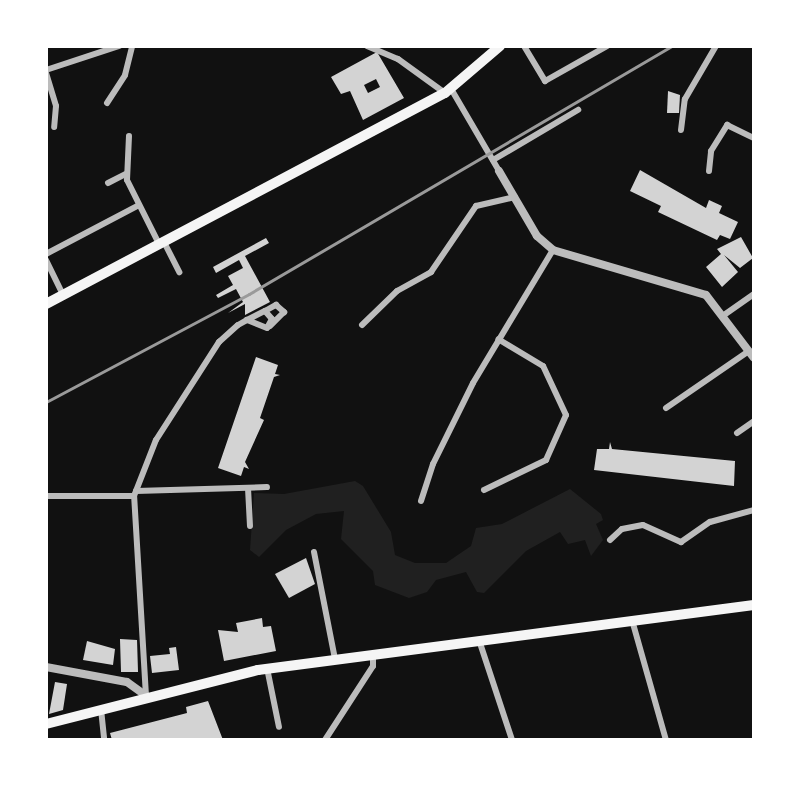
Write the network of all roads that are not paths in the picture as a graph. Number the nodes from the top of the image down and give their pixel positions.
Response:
1 (119, 46) edge
2 (132, 46) edge
3 (367, 46) edge
4 (500, 46) edge
5 (524, 46) edge
6 (607, 46) edge
7 (716, 46) edge
8 (46, 71) edge
9 (443, 89) junction
10 (107, 103) dead end
11 (578, 110) dead end
12 (54, 127) dead end
13 (681, 130) dead end
14 (129, 136) dead end
15 (754, 138) edge
16 (493, 160) junction
17 (499, 171) joint
18 (709, 171) dead end
19 (126, 174) junction
20 (108, 183) dead end
21 (515, 197) junction
22 (139, 205) junction
23 (162, 243) junction
24 (553, 250) junction
25 (46, 254) edge
26 (46, 260) edge
27 (179, 272) dead end
28 (754, 294) edge
29 (63, 295) junction
30 (46, 304) edge
31 (265, 311) junction
32 (724, 315) junction
33 (247, 320) junction
34 (362, 325) dead end
35 (267, 328) junction
36 (498, 339) junction
37 (751, 354) edge
38 (666, 408) dead end
39 (754, 421) edge
40 (737, 433) dead end
41 (267, 487) dead end
42 (248, 488) junction
43 (484, 490) dead end
44 (135, 493) junction
45 (46, 496) edge
46 (421, 501) dead end
47 (754, 510) edge
48 (250, 526) dead end
49 (610, 540) dead end
50 (314, 552) dead end
51 (754, 605) edge
52 (632, 620) junction
53 (479, 640) junction
54 (373, 655) junction
55 (335, 659) junction
56 (46, 667) edge
57 (267, 668) junction
58 (146, 696) junction
59 (101, 709) junction
60 (46, 724) edge
61 (279, 727) dead end
62 (104, 740) edge
63 (325, 740) edge
64 (511, 740) edge
65 (666, 740) edge

1 - 8 street
2 - 10 street
3 - 9 street
4 - 9 main road
5 - 6 street
7 - 13 street
8 - 12 street
9 - 16 street
9 - 23 main road
11 - 16 street
14 - 19 street
15 - 18 street
16 - 17 street
17 - 21 street
19 - 20 street
19 - 22 street
21 - 24 street
21 - 34 street
22 - 23 street
22 - 25 street
23 - 27 street
23 - 29 main road
24 - 32 street
24 - 36 street
26 - 29 street
28 - 32 street
29 - 30 main road
31 - 33 street
31 - 35 street
31 - 35 street
32 - 37 street
33 - 35 street
33 - 44 street
36 - 43 street
36 - 46 street
37 - 38 street
39 - 40 street
41 - 42 street
42 - 44 street
42 - 48 street
44 - 45 street
44 - 58 street
47 - 49 street
50 - 55 street
51 - 52 main road
52 - 53 main road
52 - 65 street
53 - 54 main road
53 - 64 street
54 - 55 main road
54 - 63 street
55 - 57 main road
56 - 58 street
57 - 58 main road
57 - 61 street
58 - 59 main road
59 - 60 main road
59 - 62 street

